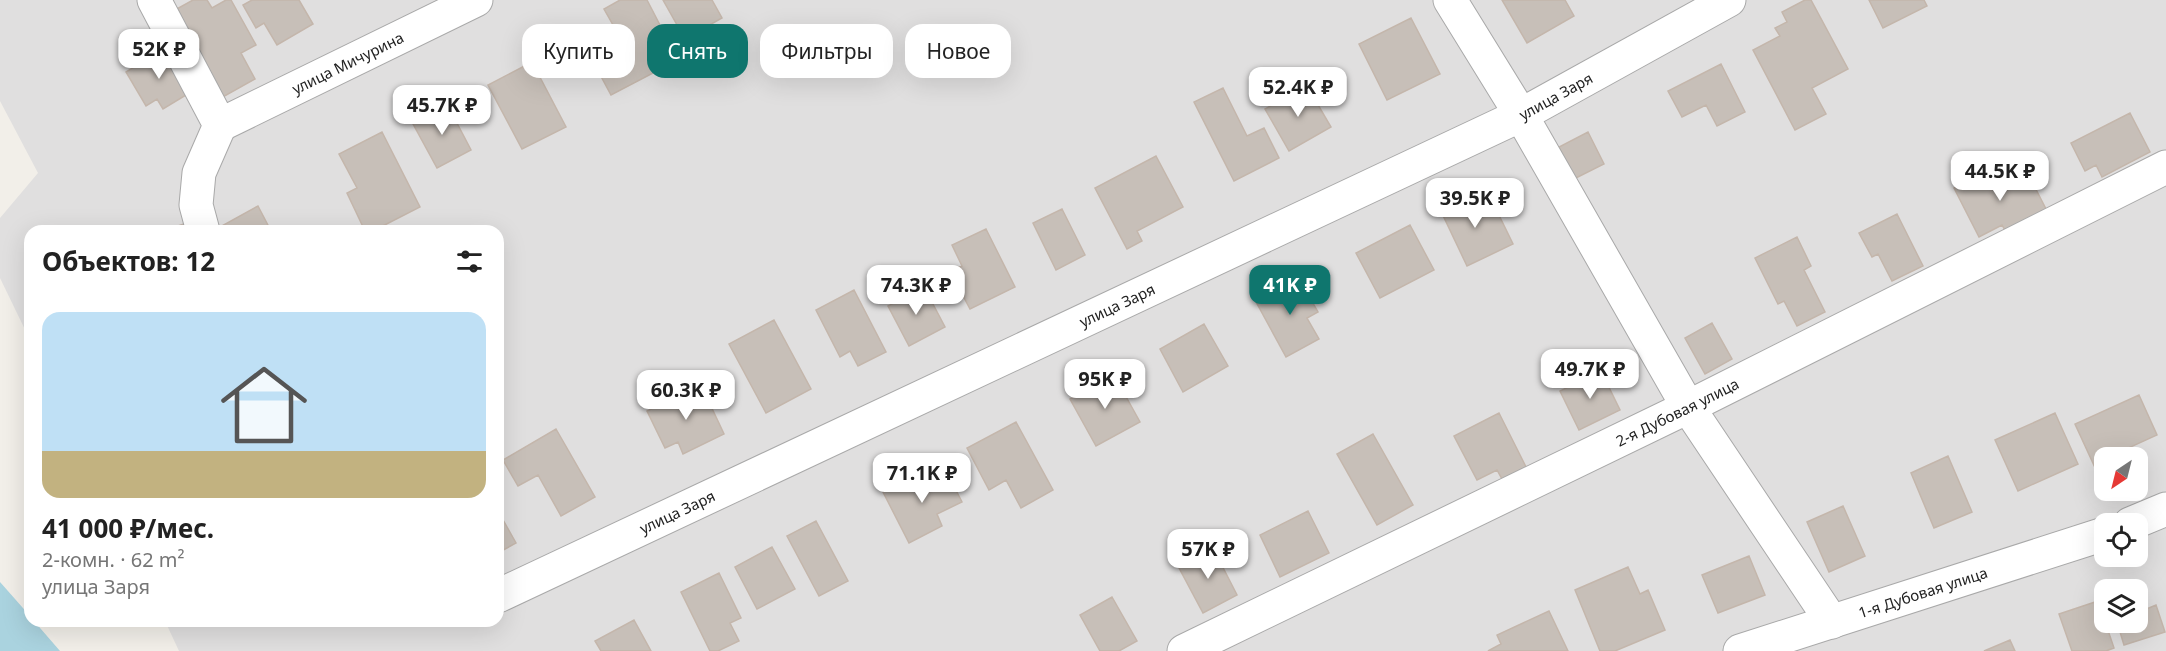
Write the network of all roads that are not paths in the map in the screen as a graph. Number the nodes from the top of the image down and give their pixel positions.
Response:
1 (153, 0) edge
2 (476, 0) edge
3 (1450, 0) edge
4 (1729, 0) edge
5 (1521, 115) junction
6 (220, 125) junction
7 (2166, 167) edge
8 (201, 225) edge
9 (1688, 407) junction
10 (2166, 509) edge
11 (2148, 516) edge
12 (2094, 537) edge
13 (504, 593) edge
14 (1832, 622) junction
15 (1184, 651) edge
16 (1740, 651) edge

1 - 6 street
2 - 6 street, улица Мичурина
3 - 5 street
4 - 5 street, улица Заря
5 - 9 street
5 - 13 street, улица Заря
6 - 8 street
7 - 9 street, 2-я Дубовая улица
9 - 14 street
9 - 15 street, 2-я Дубовая улица
10 - 11 street
12 - 14 street, 1-я Дубовая улица
14 - 16 street, 1-я Дубовая улица

